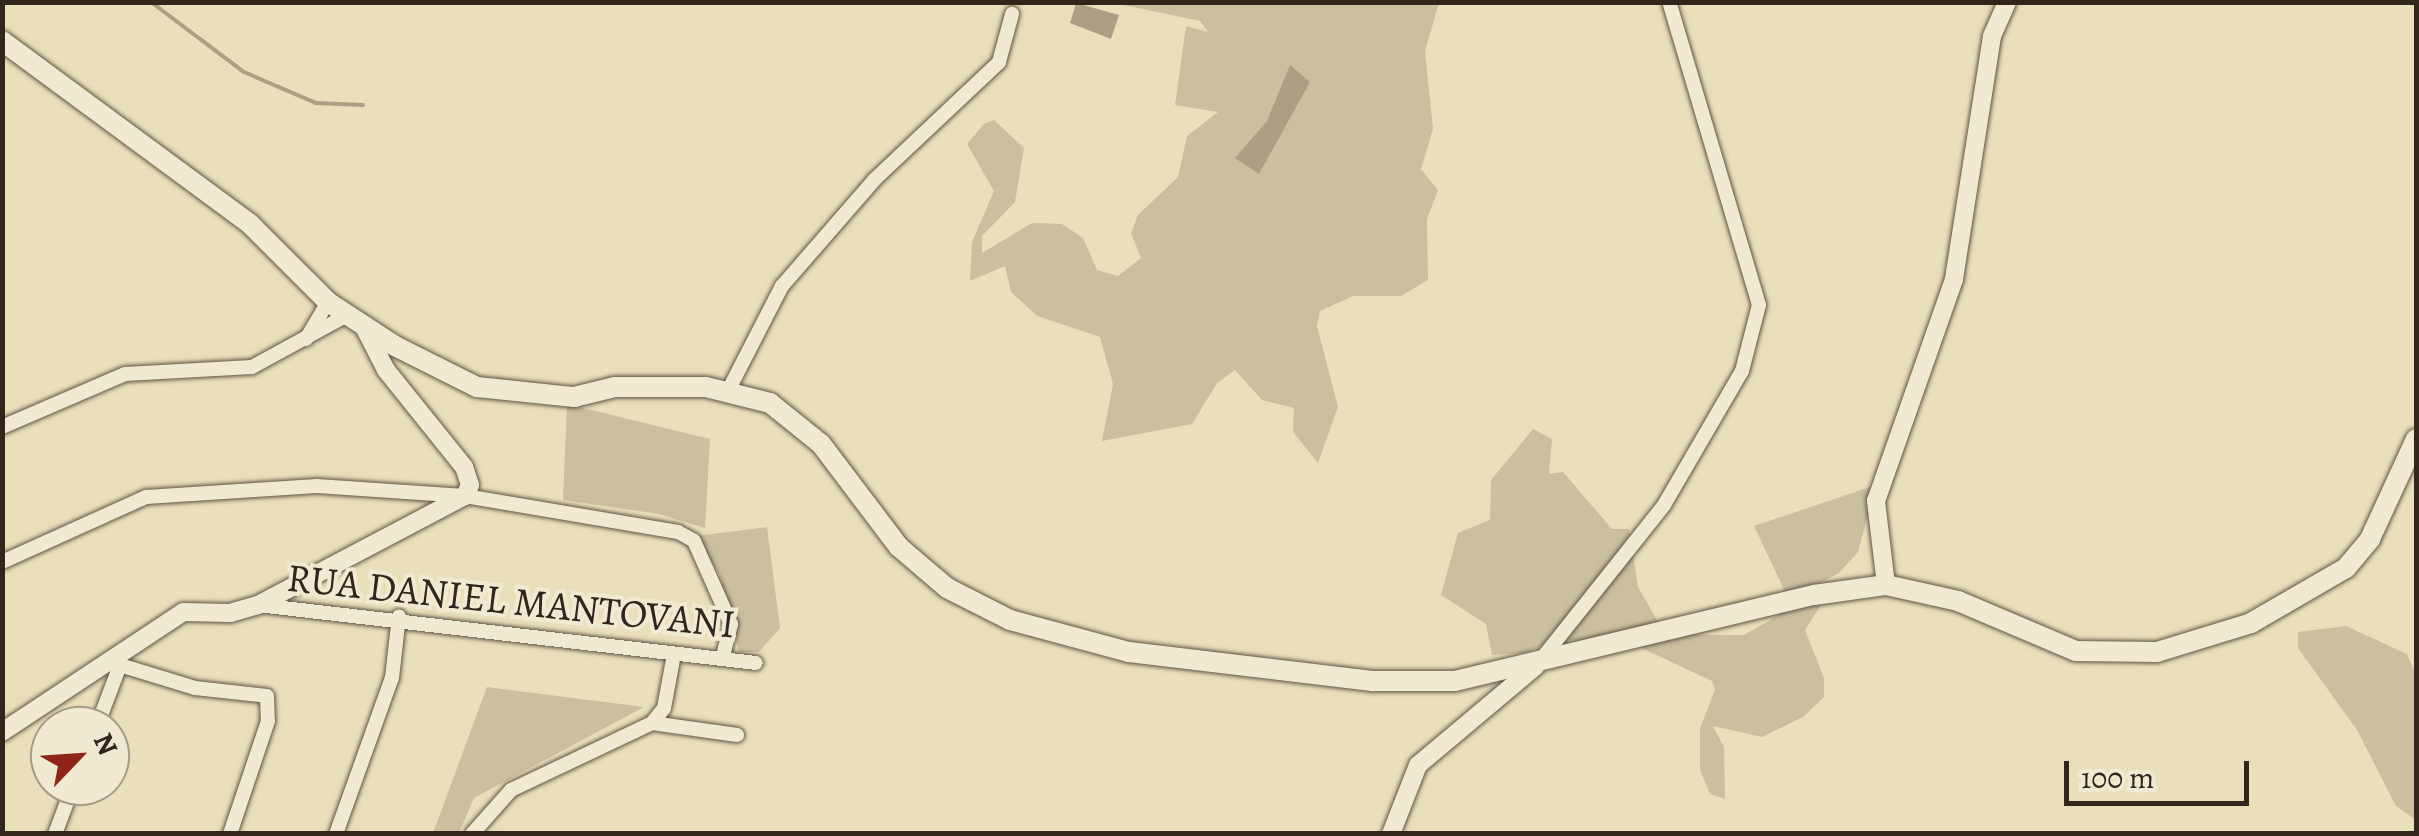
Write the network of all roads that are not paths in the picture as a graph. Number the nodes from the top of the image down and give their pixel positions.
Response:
1 (1669, 2) edge
2 (2007, 2) edge
3 (1012, 14) dead end
4 (2, 41) edge
5 (328, 302) junction
6 (356, 321) junction
7 (303, 344) junction
8 (396, 346) junction
9 (386, 370) junction
10 (728, 391) junction
11 (2, 428) edge
12 (2416, 439) edge
13 (465, 496) junction
14 (2, 562) edge
15 (1886, 585) junction
16 (258, 605) junction
17 (399, 616) junction
18 (674, 654) junction
19 (723, 655) junction
20 (756, 662) dead end
21 (115, 664) junction
22 (1536, 666) junction
23 (103, 706) edge
24 (652, 723) junction
25 (2, 732) edge
26 (737, 734) dead end
27 (66, 806) edge
28 (55, 834) edge
29 (230, 834) edge
30 (336, 834) edge
31 (472, 834) edge
32 (1391, 834) edge

1 - 22 street
2 - 15 street
3 - 10 street
4 - 5 main road
5 - 6 main road
5 - 7 street
6 - 7 street
6 - 8 main road
6 - 9 street
7 - 11 street
8 - 9 street
8 - 10 main road
9 - 13 street
10 - 22 main road
12 - 15 main road
13 - 14 street
13 - 16 street
13 - 19 street
15 - 22 main road
16 - 17 street, RUA DANIEL MANTOVANI
16 - 21 street
17 - 18 street, RUA DANIEL MANTOVANI
17 - 30 street
18 - 19 street, RUA DANIEL MANTOVANI
18 - 24 street
19 - 20 street, RUA DANIEL MANTOVANI
21 - 23 street
21 - 25 street
21 - 29 street
22 - 32 street
24 - 26 street
24 - 31 street
27 - 28 street

